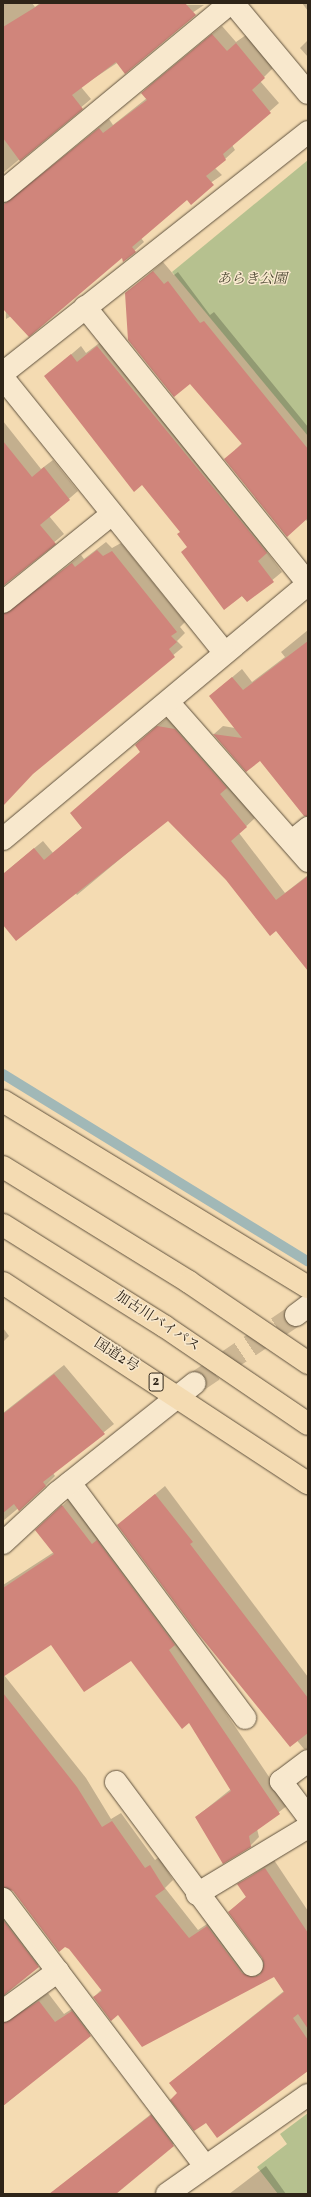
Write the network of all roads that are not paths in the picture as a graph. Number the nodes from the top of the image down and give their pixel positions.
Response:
1 (230, 3) edge
2 (233, 3) edge
3 (308, 93) edge
4 (308, 132) edge
5 (3, 191) edge
6 (85, 307) junction
7 (3, 374) edge
8 (3, 378) edge
9 (111, 515) junction
10 (308, 584) edge
11 (3, 602) edge
12 (225, 653) junction
13 (168, 702) junction
14 (300, 834) edge
15 (3, 839) edge
16 (308, 861) edge
17 (3, 1101) edge
18 (3, 1167) edge
19 (3, 1225) edge
20 (3, 1283) edge
21 (308, 1287) edge
22 (308, 1362) edge
23 (195, 1383) tunnel mouth
24 (177, 1395) junction
25 (308, 1424) edge
26 (70, 1483) junction
27 (308, 1483) edge
28 (3, 1543) edge
29 (245, 1718) dead end
30 (308, 1761) edge
31 (116, 1782) dead end
32 (308, 1817) edge
33 (308, 1827) edge
34 (197, 1894) junction
35 (4, 1903) edge
36 (252, 1966) dead end
37 (58, 1971) junction
38 (3, 2011) edge
39 (308, 2095) edge
40 (205, 2166) junction
41 (167, 2194) edge

1 - 5 street
2 - 3 street
4 - 6 street
6 - 7 street
6 - 10 street
8 - 9 street
9 - 11 street
9 - 12 street
10 - 12 street
12 - 13 street
13 - 14 street
13 - 15 street
14 - 16 street
17 - 21 highway
18 - 22 highway
19 - 25 highway, 加古川バイパス
20 - 24 highway, 国道2号 / 2
23 - 24 street
24 - 26 street
24 - 27 highway, 国道2号 / 2
26 - 28 street
26 - 29 street
30 - 32 street
31 - 34 street
33 - 34 street
34 - 36 street
35 - 37 street
37 - 38 street
37 - 40 street
39 - 40 street
40 - 41 street

